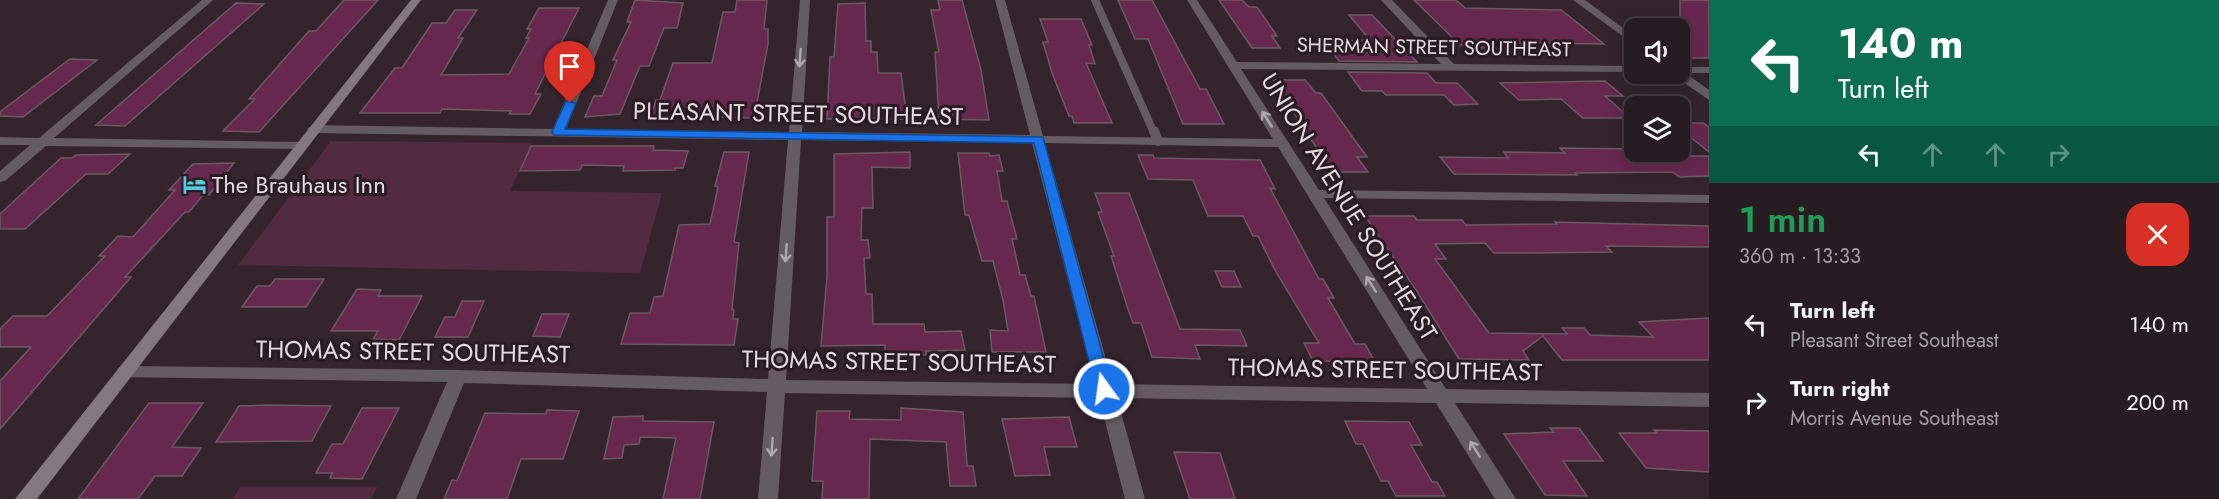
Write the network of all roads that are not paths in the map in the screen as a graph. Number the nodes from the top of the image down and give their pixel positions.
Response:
1 (208, 0) edge
2 (416, 0) edge
3 (613, 0) edge
4 (805, 0) edge
5 (1000, 0) edge
6 (1095, 0) edge
7 (1192, 0) edge
8 (1386, 0) edge
9 (1578, 0) edge
10 (1624, 34) edge
11 (1233, 65) junction
12 (1451, 67) junction
13 (1624, 69) edge
14 (1709, 70) edge
15 (1690, 71) edge
16 (1690, 81) edge
17 (1709, 96) edge
18 (313, 129) junction
19 (558, 132) junction
20 (794, 137) junction
21 (1039, 140) junction
22 (0, 141) edge
23 (1158, 141) junction
24 (42, 142) junction
25 (1283, 143) junction
26 (300, 146) junction
27 (0, 178) edge
28 (1315, 194) junction
29 (1709, 199) edge
30 (125, 372) junction
31 (458, 376) junction
32 (777, 386) junction
33 (1104, 389) junction
34 (1442, 395) junction
35 (1709, 400) edge
36 (24, 499) edge
37 (406, 499) edge
38 (768, 499) edge
39 (1135, 499) edge
40 (1506, 499) edge

1 - 24 street
2 - 18 street
3 - 19 street
4 -> 20 street
5 - 21 street
6 - 23 lane
7 - 11 street, UNION AVENUE SOUTHEAST
8 - 12 street
9 - 10 street
11 - 12 street, SHERMAN STREET SOUTHEAST
25 -> 11 street, UNION AVENUE SOUTHEAST
12 - 13 street, SHERMAN STREET SOUTHEAST
14 - 15 street
16 - 17 street
18 - 19 street, PLEASANT STREET SOUTHEAST
18 - 26 street
19 - 20 street, PLEASANT STREET SOUTHEAST
20 - 21 street, PLEASANT STREET SOUTHEAST
20 -> 32 street
21 - 23 street, PLEASANT STREET SOUTHEAST
21 - 33 street
22 - 24 street
23 - 25 street, PLEASANT STREET SOUTHEAST
24 - 26 street
24 - 27 street
25 - 28 street, UNION AVENUE SOUTHEAST
26 - 30 street
28 - 29 street
34 -> 28 street, UNION AVENUE SOUTHEAST
30 - 31 street, THOMAS STREET SOUTHEAST
30 - 36 street
31 - 32 street, THOMAS STREET SOUTHEAST
31 - 37 street
32 - 33 street, THOMAS STREET SOUTHEAST
32 -> 38 street
33 - 34 street, THOMAS STREET SOUTHEAST
33 - 39 street
34 - 35 street, THOMAS STREET SOUTHEAST
40 -> 34 street, UNION AVENUE SOUTHEAST

